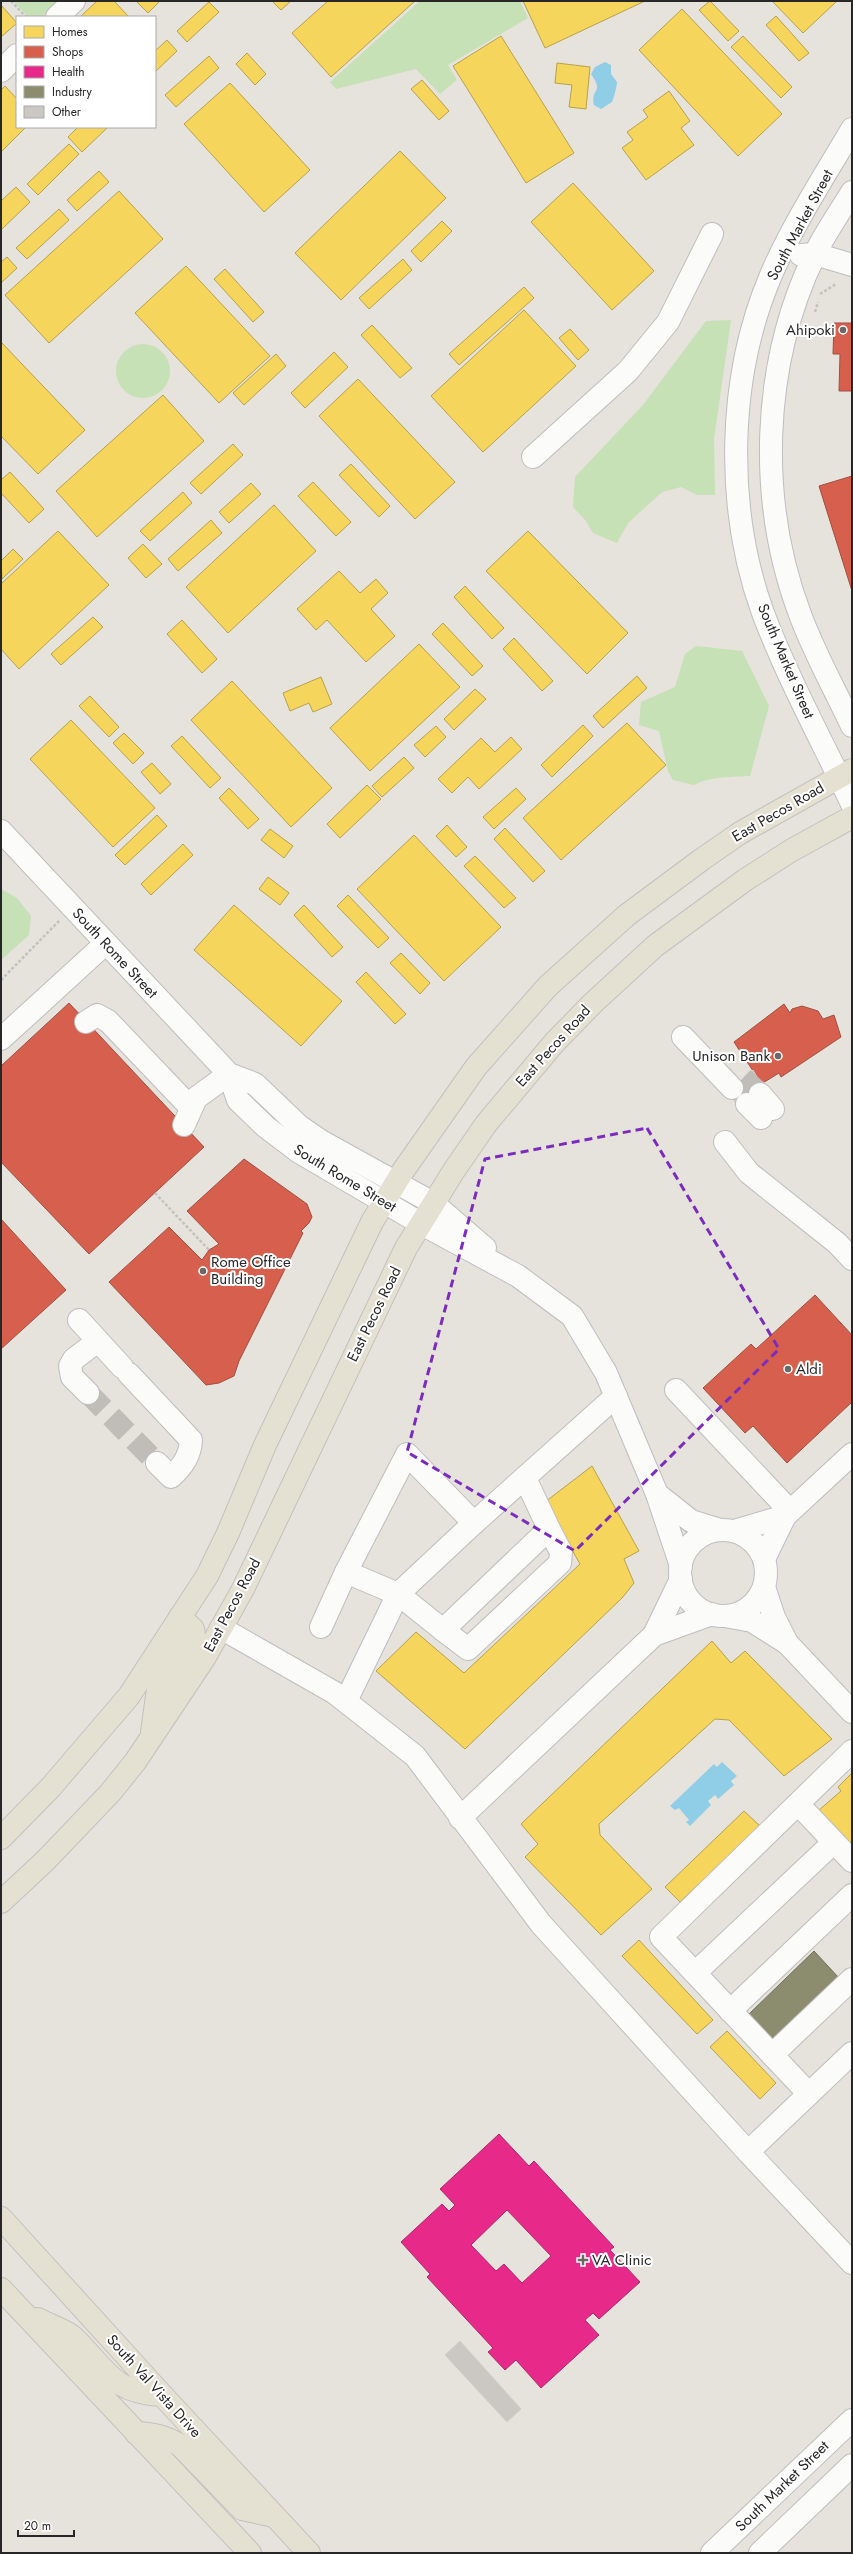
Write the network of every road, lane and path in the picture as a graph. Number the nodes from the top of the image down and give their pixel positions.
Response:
1 (11, 1) edge
2 (74, 1) edge
3 (25, 16) edge
4 (58, 16) edge
5 (16, 56) edge
6 (1, 70) edge
7 (852, 130) edge
8 (852, 192) edge
9 (712, 234) dead end
10 (815, 254) junction
11 (780, 256) junction
12 (852, 265) edge
13 (836, 284) dead end
14 (813, 319) dead end
15 (533, 457) dead end
16 (852, 726) edge
17 (846, 774) edge
18 (852, 804) edge
19 (852, 817) edge
20 (1, 831) edge
21 (60, 920) dead end
22 (106, 943) junction
23 (1, 980) edge
24 (86, 1022) dead end
25 (689, 1032) dead end
26 (1, 1039) edge
27 (229, 1074) junction
28 (738, 1083) tunnel mouth
29 (726, 1142) dead end
30 (396, 1182) junction
31 (155, 1193) dead end
32 (383, 1202) junction
33 (432, 1203) junction
34 (420, 1223) junction
35 (209, 1250) dead end
36 (852, 1259) edge
37 (518, 1276) junction
38 (79, 1320) dead end
39 (98, 1341) junction
40 (676, 1390) dead end
41 (88, 1393) tunnel mouth
42 (616, 1396) junction
43 (852, 1454) edge
44 (158, 1463) tunnel mouth
45 (525, 1478) junction
46 (657, 1494) junction
47 (787, 1513) junction
48 (474, 1523) junction
49 (549, 1529) junction
50 (727, 1530) junction
51 (764, 1559) junction
52 (346, 1572) junction
53 (681, 1573) junction
54 (764, 1587) junction
55 (398, 1594) junction
56 (718, 1615) junction
57 (180, 1617) junction
58 (321, 1627) dead end
59 (221, 1628) junction
60 (443, 1630) junction
61 (654, 1635) junction
62 (787, 1642) junction
63 (346, 1701) junction
64 (852, 1712) edge
65 (151, 1740) junction
66 (852, 1751) edge
67 (798, 1804) junction
68 (460, 1818) junction
69 (1, 1838) edge
70 (834, 1842) junction
71 (852, 1861) edge
72 (852, 1895) edge
73 (1, 1902) edge
74 (695, 1973) junction
75 (852, 1979) edge
76 (730, 2011) junction
77 (852, 2054) edge
78 (772, 2055) junction
79 (809, 2094) junction
80 (748, 2152) junction
81 (1, 2218) edge
82 (852, 2263) edge
83 (1, 2289) edge
84 (24, 2312) junction
85 (162, 2395) junction
86 (852, 2420) edge
87 (136, 2433) junction
88 (852, 2465) edge
89 (274, 2516) junction
90 (250, 2553) edge
91 (309, 2553) edge
92 (712, 2553) edge
93 (760, 2553) edge

1 - 3 path
2 - 4 street
5 - 6 street
7 - 11 street, South Market Street
8 - 10 street, South Market Street
9 - 15 street
10 - 11 street
10 - 12 street
10 - 16 street, South Market Street
11 - 17 street, South Market Street
13 - 14 path
17 - 18 street, South Market Street
17 - 30 main road, East Pecos Road
19 - 33 main road, East Pecos Road
20 - 22 street, South Rome Street
21 - 23 path
22 - 26 street
22 - 27 street, South Rome Street
24 - 27 street
25 - 28 street
27 - 30 street, South Rome Street
27 - 32 street, South Rome Street
29 - 36 street
30 - 32 main road, East Pecos Road
30 - 33 street, South Rome Street
31 - 35 path
32 - 34 street, South Rome Street
32 - 57 main road, East Pecos Road
33 - 34 main road, East Pecos Road
33 - 37 street, South Rome Street
34 - 37 street, South Rome Street
34 - 59 main road, East Pecos Road
37 - 42 street
38 - 39 street
39 - 41 street
39 - 44 street
40 - 47 street
42 - 45 street
42 - 46 street
43 - 47 street
45 - 48 street
45 - 49 street
46 - 50 street
46 - 53 street
47 - 50 street
47 - 51 street
48 - 52 street
48 - 55 street
49 - 60 street
49 - 60 street
50 - 51 street
50 - 53 street
51 - 54 street
52 - 55 street
52 - 58 street
53 - 56 street
53 - 61 street
54 - 56 street
54 - 62 street
55 - 60 street
55 - 63 street
56 - 61 street
56 - 62 street
57 - 65 main road
57 - 69 main road, East Pecos Road
59 - 63 street
59 - 65 main road, East Pecos Road
61 - 68 street
62 - 64 street
63 - 68 street
65 - 73 main road, East Pecos Road
66 - 67 street
67 - 70 street
67 - 74 street
68 - 80 street
70 - 71 street
70 - 74 street
72 - 76 street
74 - 76 street
75 - 78 street
76 - 78 street
77 - 79 street
78 - 79 street
79 - 80 street
80 - 82 street
81 - 85 main road, South Val Vista Drive
83 - 84 main road
84 - 85 main road
84 - 87 main road
85 - 89 main road, South Val Vista Drive
86 - 92 street, South Market Street
87 - 89 main road
87 - 90 main road
88 - 93 street
89 - 91 main road, South Val Vista Drive

